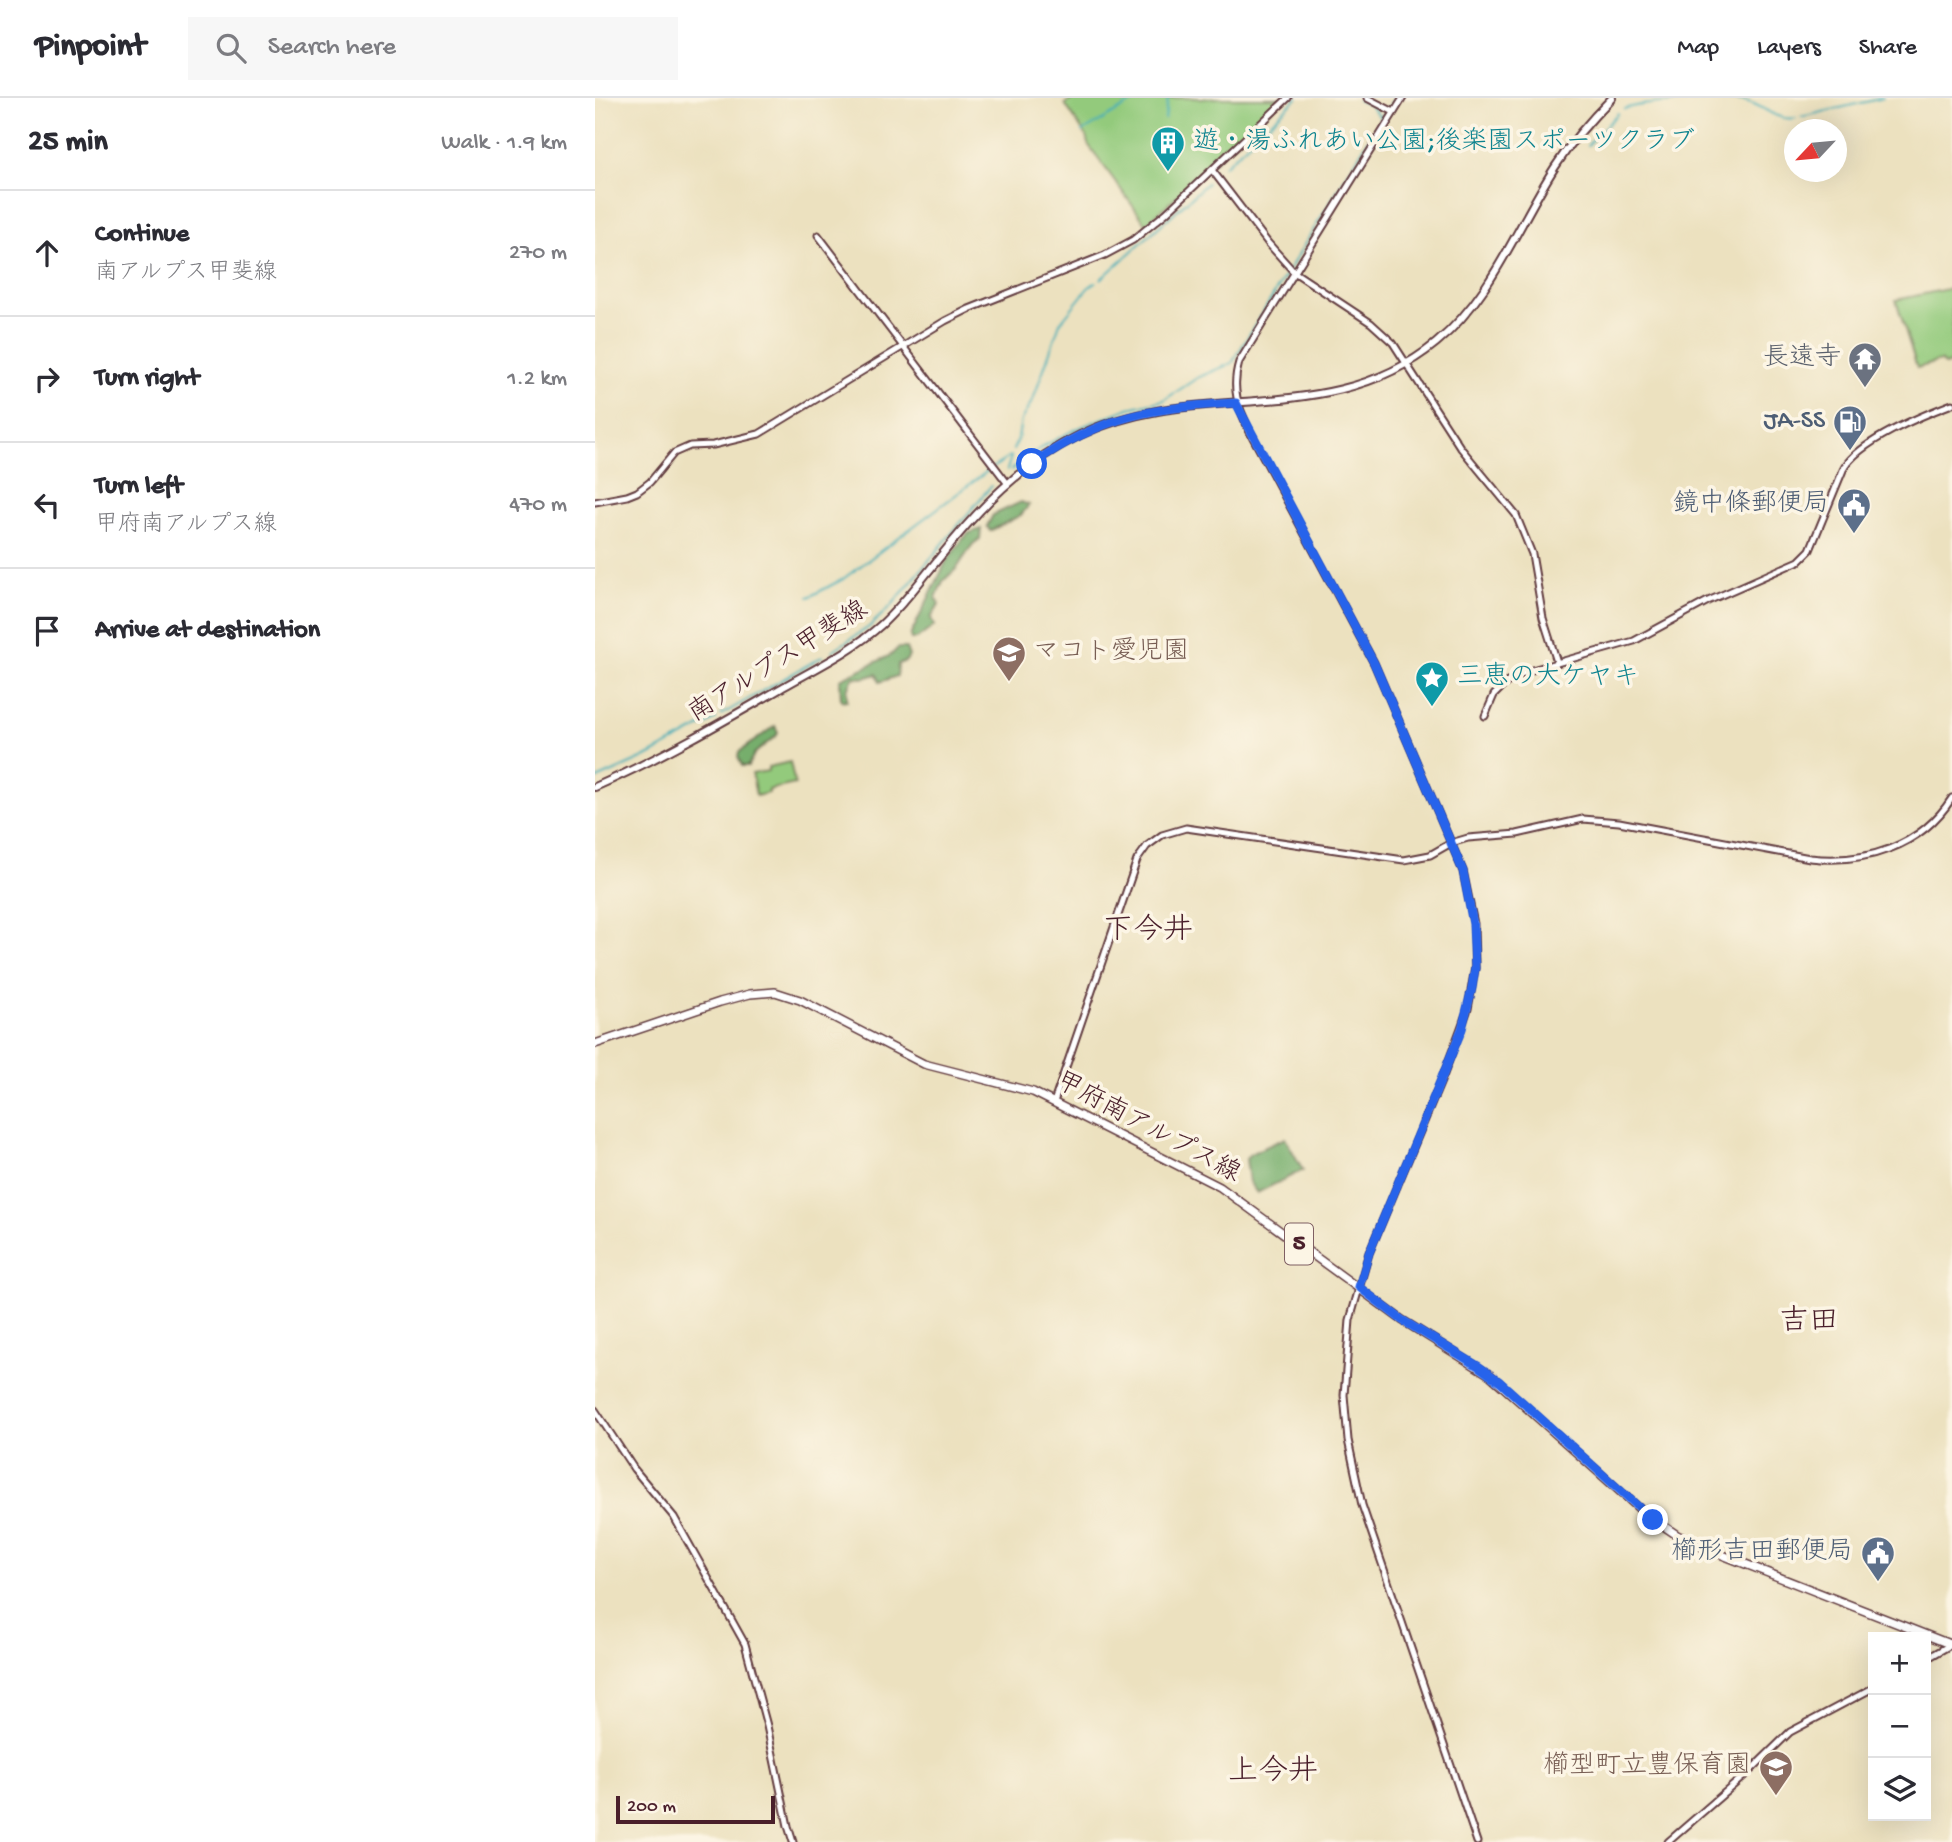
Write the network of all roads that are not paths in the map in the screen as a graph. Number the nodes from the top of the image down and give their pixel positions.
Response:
1 (1287, 98) edge
2 (1367, 98) edge
3 (1403, 98) edge
4 (1612, 98) edge
5 (1394, 112) junction
6 (1212, 170) junction
7 (818, 235) dead end
8 (1294, 272) junction
9 (904, 346) junction
10 (1408, 363) junction
11 (1236, 403) junction
12 (1952, 404) edge
13 (1007, 484) junction
14 (595, 502) edge
15 (1557, 662) junction
16 (1485, 716) dead end
17 (595, 787) edge
18 (1952, 798) edge
19 (1451, 843) junction
20 (595, 1044) edge
21 (1054, 1102) junction
22 (1359, 1287) junction
23 (595, 1410) edge
24 (603, 1421) junction
25 (595, 1425) edge
26 (1952, 1644) edge
27 (1931, 1656) edge
28 (1868, 1691) edge
29 (793, 1842) edge
30 (1477, 1842) edge
31 (1668, 1842) edge

1 - 6 street
2 - 5 street
3 - 5 street
4 - 10 main road, 南アルプス甲斐線
5 - 8 street
6 - 8 street
6 - 9 street
7 - 9 street
8 - 10 street
8 - 11 street
9 - 13 street
9 - 14 street
10 - 11 main road, 南アルプス甲斐線
10 - 15 street
11 - 13 main road, 南アルプス甲斐線
11 - 19 street
12 - 15 street
13 - 17 main road, 南アルプス甲斐線
15 - 16 street
18 - 19 street
19 - 21 street
19 - 22 street
20 - 21 main road, 甲府南アルプス線 / 5
21 - 22 main road, 甲府南アルプス線 / 5
22 - 26 main road, 甲府南アルプス線 / 5
22 - 30 street
23 - 24 street
24 - 25 street
24 - 29 street
26 - 27 street
28 - 31 street

